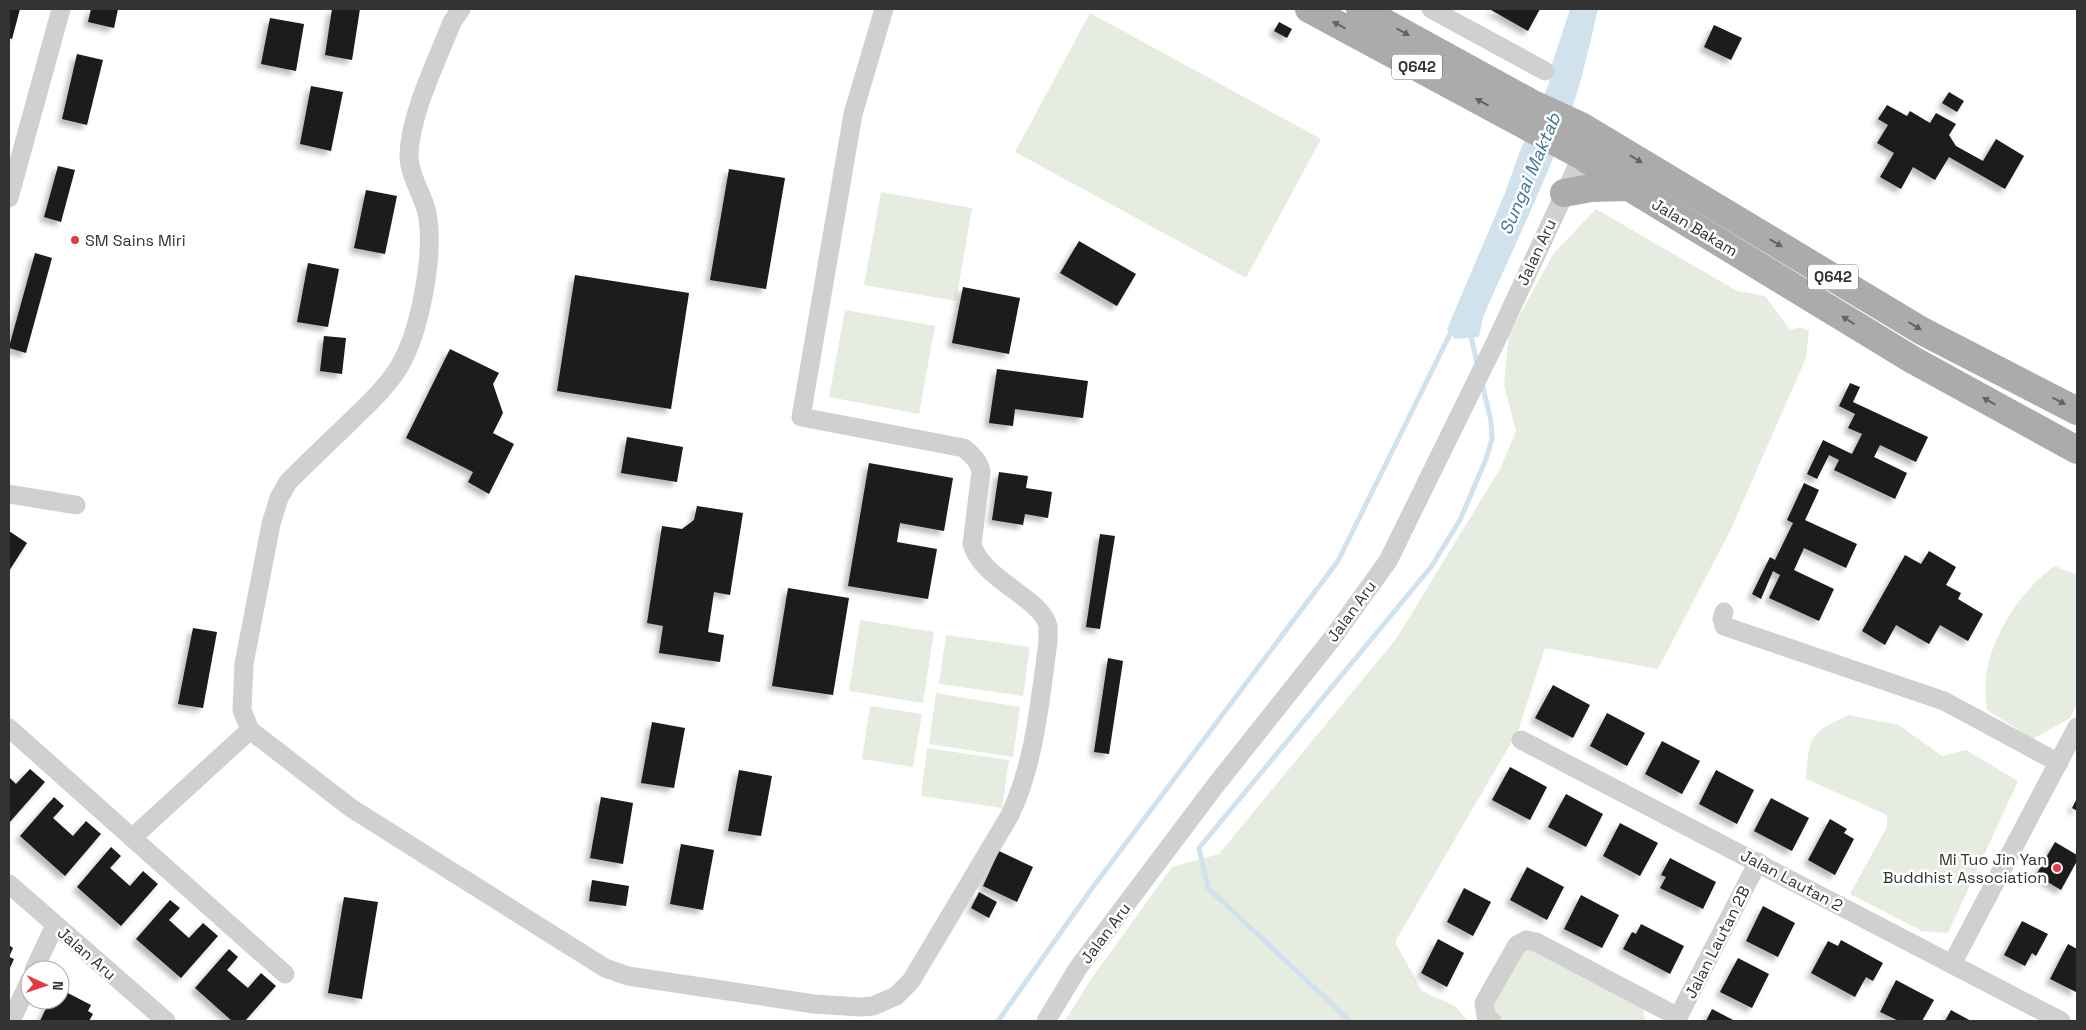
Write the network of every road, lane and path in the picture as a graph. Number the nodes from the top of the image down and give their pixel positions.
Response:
1 (61, 9) edge
2 (461, 9) edge
3 (884, 9) edge
4 (1309, 9) edge
5 (1360, 9) edge
6 (1431, 9) edge
7 (1545, 71) dead end
8 (1529, 115) junction
9 (1578, 153) junction
10 (1629, 187) junction
11 (1564, 193) junction
12 (9, 198) edge
13 (2077, 411) edge
14 (2077, 450) edge
15 (9, 494) edge
16 (76, 505) dead end
17 (1724, 612) dead end
18 (9, 728) edge
19 (2077, 728) edge
20 (250, 730) junction
21 (1521, 740) dead end
22 (2059, 762) junction
23 (132, 838) junction
24 (1758, 862) junction
25 (9, 884) edge
26 (55, 925) junction
27 (39, 960) edge
28 (1952, 964) junction
29 (285, 974) dead end
30 (20, 1002) edge
31 (1677, 1019) edge
32 (11, 1021) edge
33 (166, 1021) edge
34 (1046, 1021) edge
35 (1492, 1021) edge
36 (2061, 1021) edge

1 - 12 street
2 - 20 street
3 - 20 street
8 -> 4 main road, Jalan Bakam / Q642
5 -> 8 main road, Jalan Bakam / Q642
6 - 7 street
8 - 9 main road, Jalan Bakam / Q642
8 -> 13 main road, Jalan Bakam / Q642
9 - 10 main road, Jalan Bakam / Q642
9 - 11 street, Jalan Aru
10 - 11 main road
14 -> 10 main road, Jalan Bakam / Q642
11 - 34 street, Jalan Aru
15 - 16 street
17 - 22 street
18 - 23 street
19 - 22 street
20 - 23 street
21 - 24 street, Jalan Lautan 2
22 - 28 street
23 - 29 street
24 - 28 street, Jalan Lautan 2
24 - 31 street, Jalan Lautan 2B
25 - 26 street, Jalan Aru
26 - 27 street
26 - 33 street, Jalan Aru
28 - 36 street, Jalan Lautan 2
30 - 32 street
31 - 35 street

